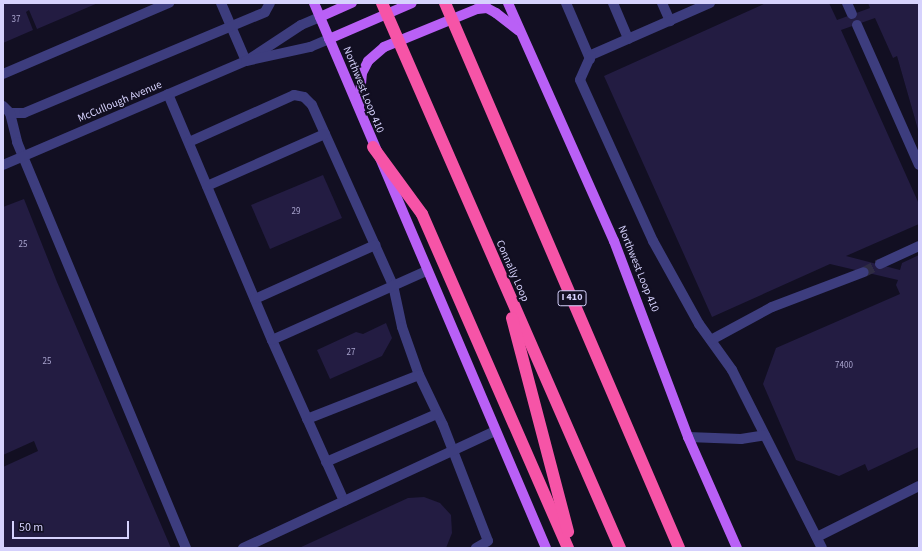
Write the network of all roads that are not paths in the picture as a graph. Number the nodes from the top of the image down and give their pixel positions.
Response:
1 (169, 3) edge
2 (221, 3) edge
3 (270, 3) edge
4 (314, 3) edge
5 (382, 3) edge
6 (412, 3) edge
7 (445, 3) edge
8 (508, 3) edge
9 (566, 3) edge
10 (613, 3) edge
11 (662, 3) edge
12 (710, 3) edge
13 (847, 3) edge
14 (348, 5) edge
15 (852, 14) dead end
16 (320, 16) junction
17 (670, 21) junction
18 (857, 25) dead end
19 (231, 26) junction
20 (520, 32) junction
21 (329, 39) junction
22 (628, 39) junction
23 (590, 59) junction
24 (246, 61) junction
25 (3, 74) edge
26 (168, 94) junction
27 (7, 110) edge
28 (359, 112) junction
29 (325, 134) junction
30 (188, 142) junction
31 (373, 148) junction
32 (24, 156) junction
33 (3, 164) edge
34 (919, 165) edge
35 (207, 186) junction
36 (375, 245) junction
37 (919, 246) edge
38 (880, 264) tunnel mouth
39 (426, 271) junction
40 (864, 272) tunnel mouth
41 (503, 284) junction
42 (393, 286) junction
43 (255, 299) junction
44 (272, 340) junction
45 (711, 340) junction
46 (419, 376) junction
47 (437, 414) junction
48 (307, 419) junction
49 (495, 431) junction
50 (765, 435) junction
51 (688, 437) junction
52 (452, 451) junction
53 (326, 462) junction
54 (649, 478) junction
55 (919, 486) edge
56 (344, 501) junction
57 (817, 537) junction
58 (186, 548) edge
59 (243, 548) edge
60 (476, 548) edge
61 (546, 548) edge
62 (568, 548) edge
63 (573, 548) edge
64 (620, 548) edge
65 (679, 548) edge
66 (686, 548) edge
67 (737, 548) edge
68 (822, 548) edge

1 - 25 street
2 - 19 street
3 - 19 street
4 - 16 main road, Northwest Loop 410
5 - 41 highway, Connally Loop
6 - 21 main road, McCullough Avenue
7 - 54 highway, I 410
8 - 20 main road, Northwest Loop 410
9 - 23 street
10 - 22 street
11 - 17 street
12 - 17 street
13 - 15 street
14 - 16 main road, McCullough Avenue
16 - 21 main road, Northwest Loop 410
16 - 24 street, McCullough Avenue
17 - 22 street
18 - 34 street
19 - 24 street
19 - 27 street
20 - 28 main road
20 - 51 main road, Northwest Loop 410
21 - 24 street, McCullough Avenue
21 - 28 main road, Northwest Loop 410
22 - 23 street
23 - 45 street
24 - 26 street, McCullough Avenue
26 - 30 street
26 - 32 street, McCullough Avenue
27 - 32 street
28 - 31 main road, Northwest Loop 410
29 - 30 street
29 - 35 street
29 - 36 street
30 - 35 street
31 - 39 main road, Northwest Loop 410
31 - 62 highway
32 - 33 street, McCullough Avenue
32 - 58 street
35 - 43 street
36 - 42 street
36 - 43 street
37 - 38 street
39 - 42 street
39 - 49 main road, Northwest Loop 410
40 - 45 street
41 - 63 highway
41 - 64 highway, Connally Loop
42 - 44 street
42 - 46 street
43 - 44 street
44 - 48 street
45 - 50 street
46 - 47 street
46 - 48 street
47 - 52 street
47 - 53 street
48 - 53 street
49 - 52 street
49 - 61 main road, Northwest Loop 410
50 - 51 street
50 - 57 street
51 - 67 main road, Northwest Loop 410
52 - 56 street
52 - 60 street
53 - 56 street
54 - 65 highway, I 410
54 - 66 highway
55 - 57 street
56 - 59 street
57 - 68 street

